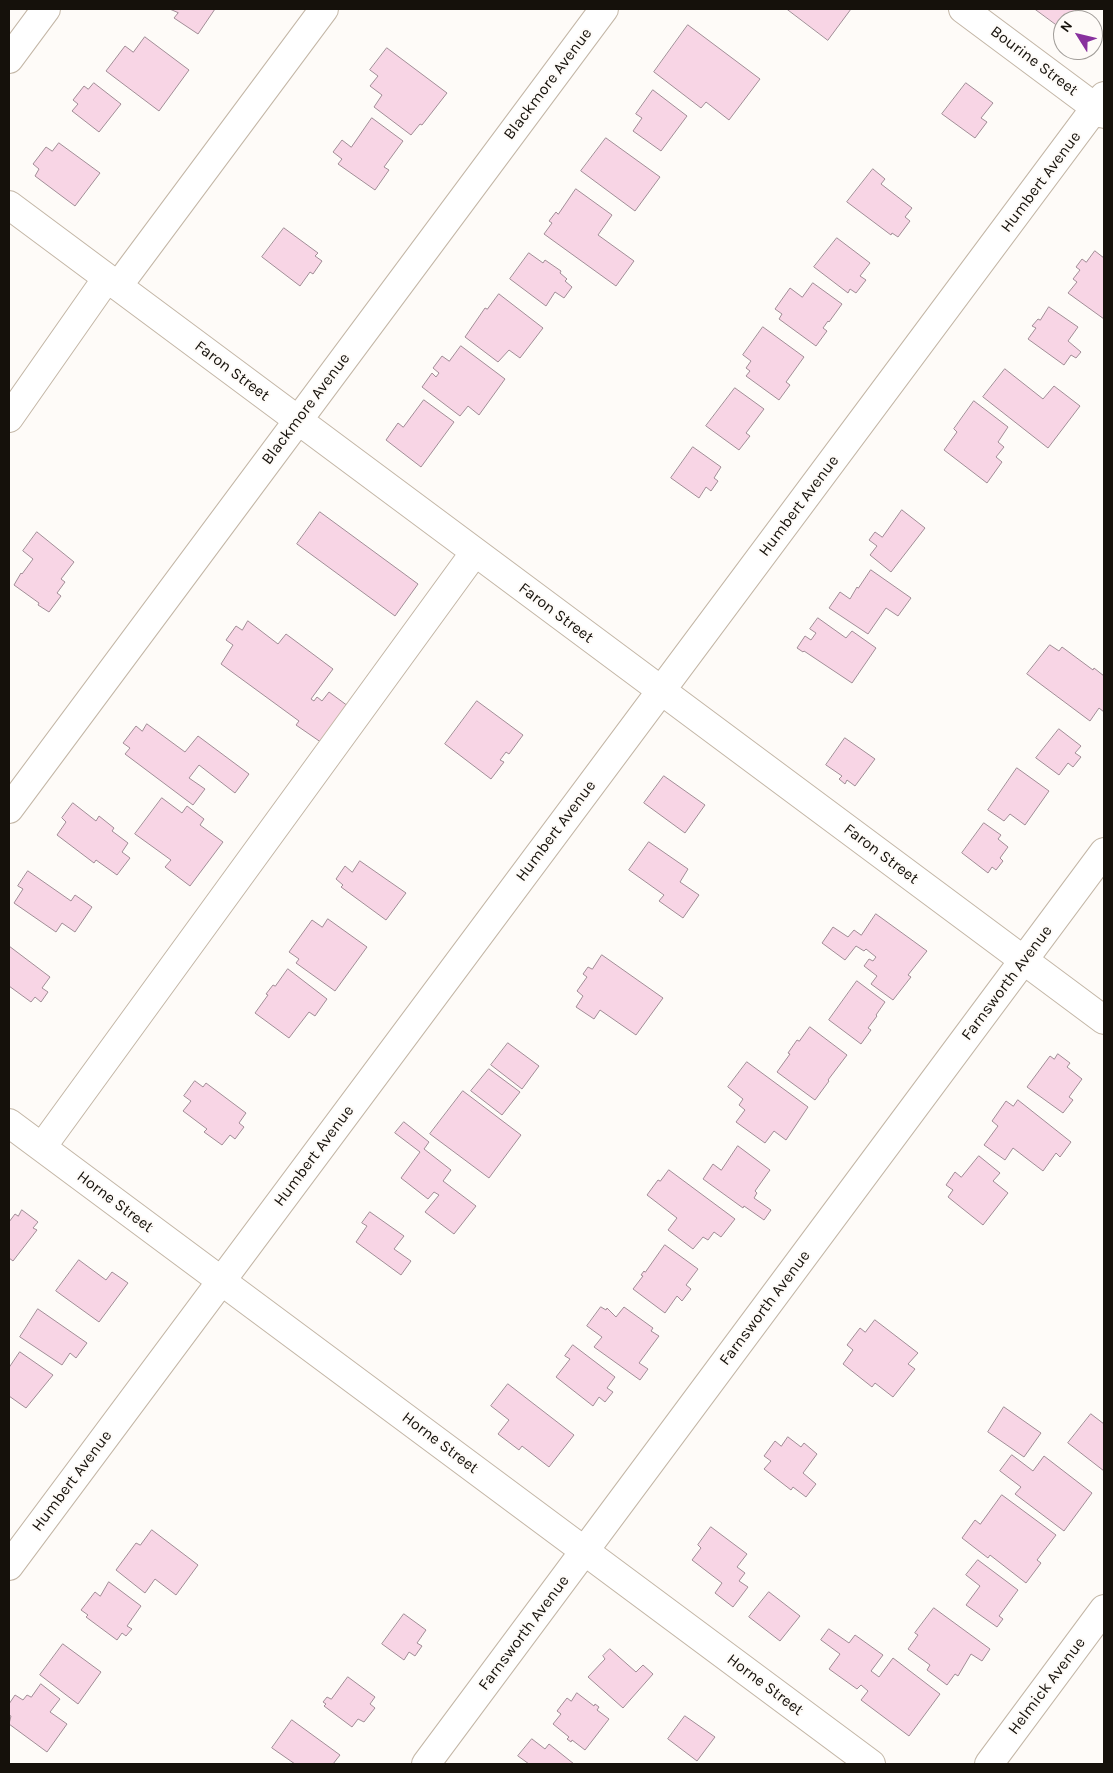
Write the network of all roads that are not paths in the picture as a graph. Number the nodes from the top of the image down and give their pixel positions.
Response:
1 (46, 9) edge
2 (324, 9) edge
3 (604, 9) edge
4 (963, 9) edge
5 (9, 59) edge
6 (1101, 106) edge
7 (9, 205) edge
8 (113, 282) junction
9 (9, 418) edge
10 (298, 420) junction
11 (475, 552) junction
12 (661, 691) junction
13 (9, 808) edge
14 (1104, 852) edge
15 (1024, 960) junction
16 (1104, 1020) edge
17 (9, 1122) edge
18 (42, 1147) junction
19 (222, 1281) junction
20 (585, 1551) junction
21 (9, 1566) edge
22 (1104, 1609) edge
23 (426, 1764) edge
24 (871, 1764) edge
25 (989, 1764) edge

1 - 5 street
2 - 8 street
3 - 10 street, Blackmore Avenue
4 - 6 street, Bourine Street
6 - 12 street, Humbert Avenue
7 - 8 street, Faron Street
8 - 9 street
8 - 10 street, Faron Street
10 - 11 street, Faron Street
10 - 13 street, Blackmore Avenue
11 - 12 street, Faron Street
11 - 18 street
12 - 15 street, Faron Street
12 - 19 street, Humbert Avenue
14 - 15 street, Farnsworth Avenue
15 - 16 street, Faron Street
15 - 20 street, Farnsworth Avenue
17 - 18 street, Horne Street
18 - 19 street, Horne Street
19 - 20 street, Horne Street
19 - 21 street, Humbert Avenue
20 - 23 street, Farnsworth Avenue
20 - 24 street, Horne Street
22 - 25 street, Helmick Avenue

